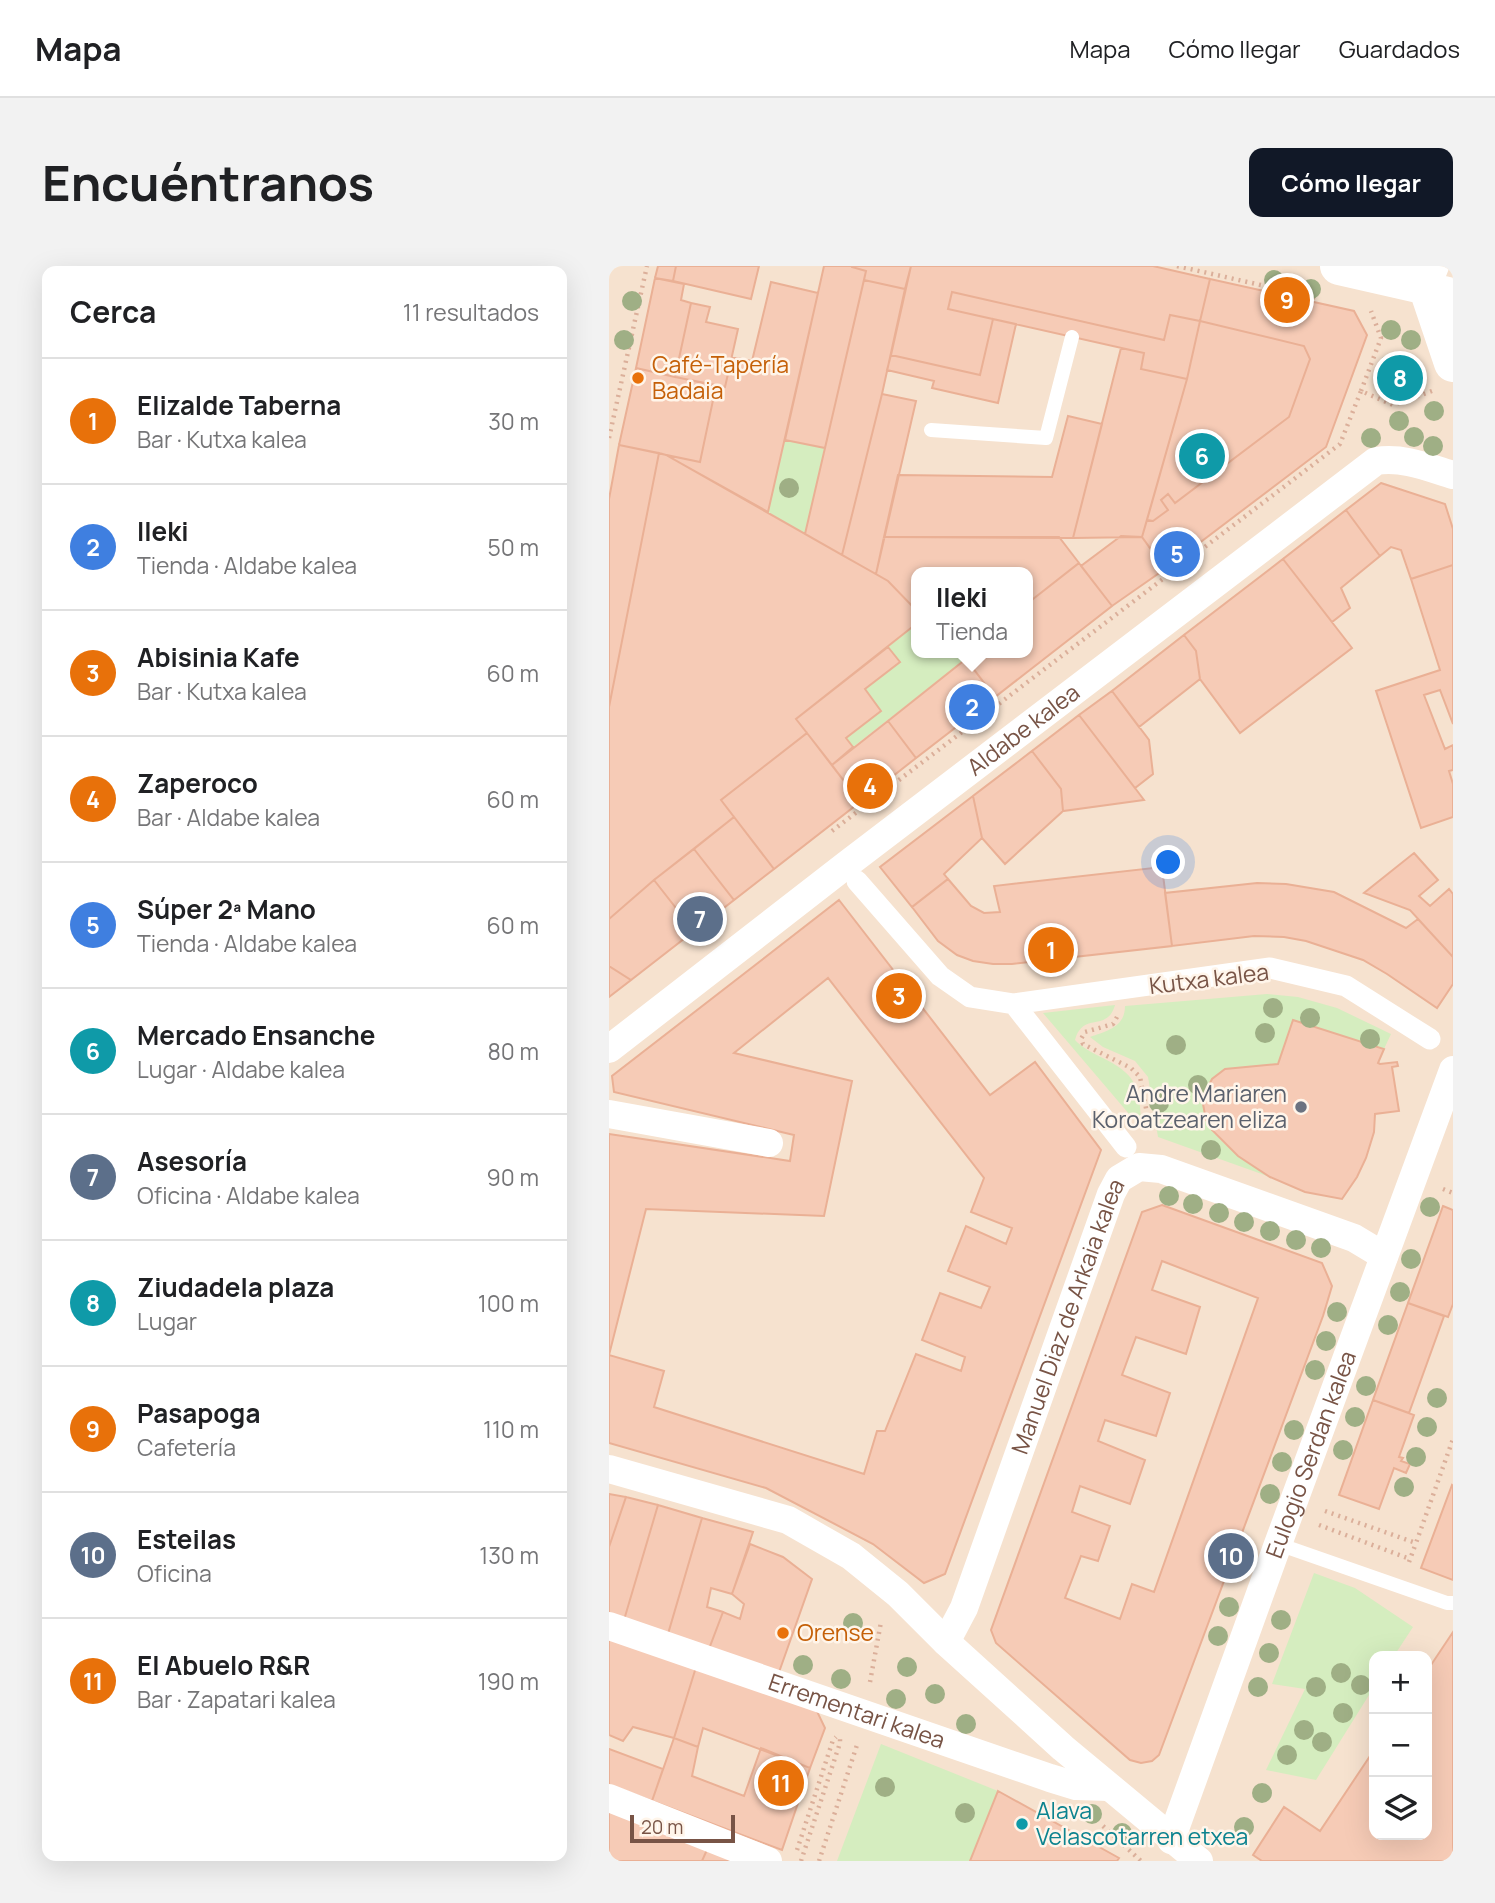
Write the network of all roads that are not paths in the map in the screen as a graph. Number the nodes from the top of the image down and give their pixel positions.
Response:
1 (1438, 282) edge
2 (1331, 283) edge
3 (1072, 337) dead end
4 (1446, 376) edge
5 (931, 430) dead end
6 (1453, 475) edge
7 (857, 881) dead end
8 (1014, 1004) junction
9 (1430, 1038) dead end
10 (609, 1049) edge
11 (1453, 1070) edge
12 (609, 1114) edge
13 (769, 1143) dead end
14 (1126, 1147) dead end
15 (1384, 1256) junction
16 (609, 1469) edge
17 (1278, 1544) junction
18 (1453, 1603) edge
19 (609, 1626) edge
20 (946, 1642) junction
21 (1109, 1787) junction
22 (609, 1798) edge
23 (1171, 1840) junction
24 (768, 1861) edge
25 (1199, 1861) edge

1 - 2 main road
1 - 4 main road
3 - 5 lane
6 - 10 street, Aldabe kalea
7 - 8 street, Kutxa kalea
8 - 9 street, Kutxa kalea
8 - 14 street
11 - 15 street, Eulogio Serdan kalea
12 - 13 street
15 - 17 street, Eulogio Serdan kalea
15 - 20 street, Manuel Diaz de Arkaia kalea
16 - 20 street
17 - 18 lane
17 - 23 street, Eulogio Serdan kalea
19 - 21 street, Errementari kalea
20 - 21 street
21 - 23 street
22 - 24 street
23 - 25 street

